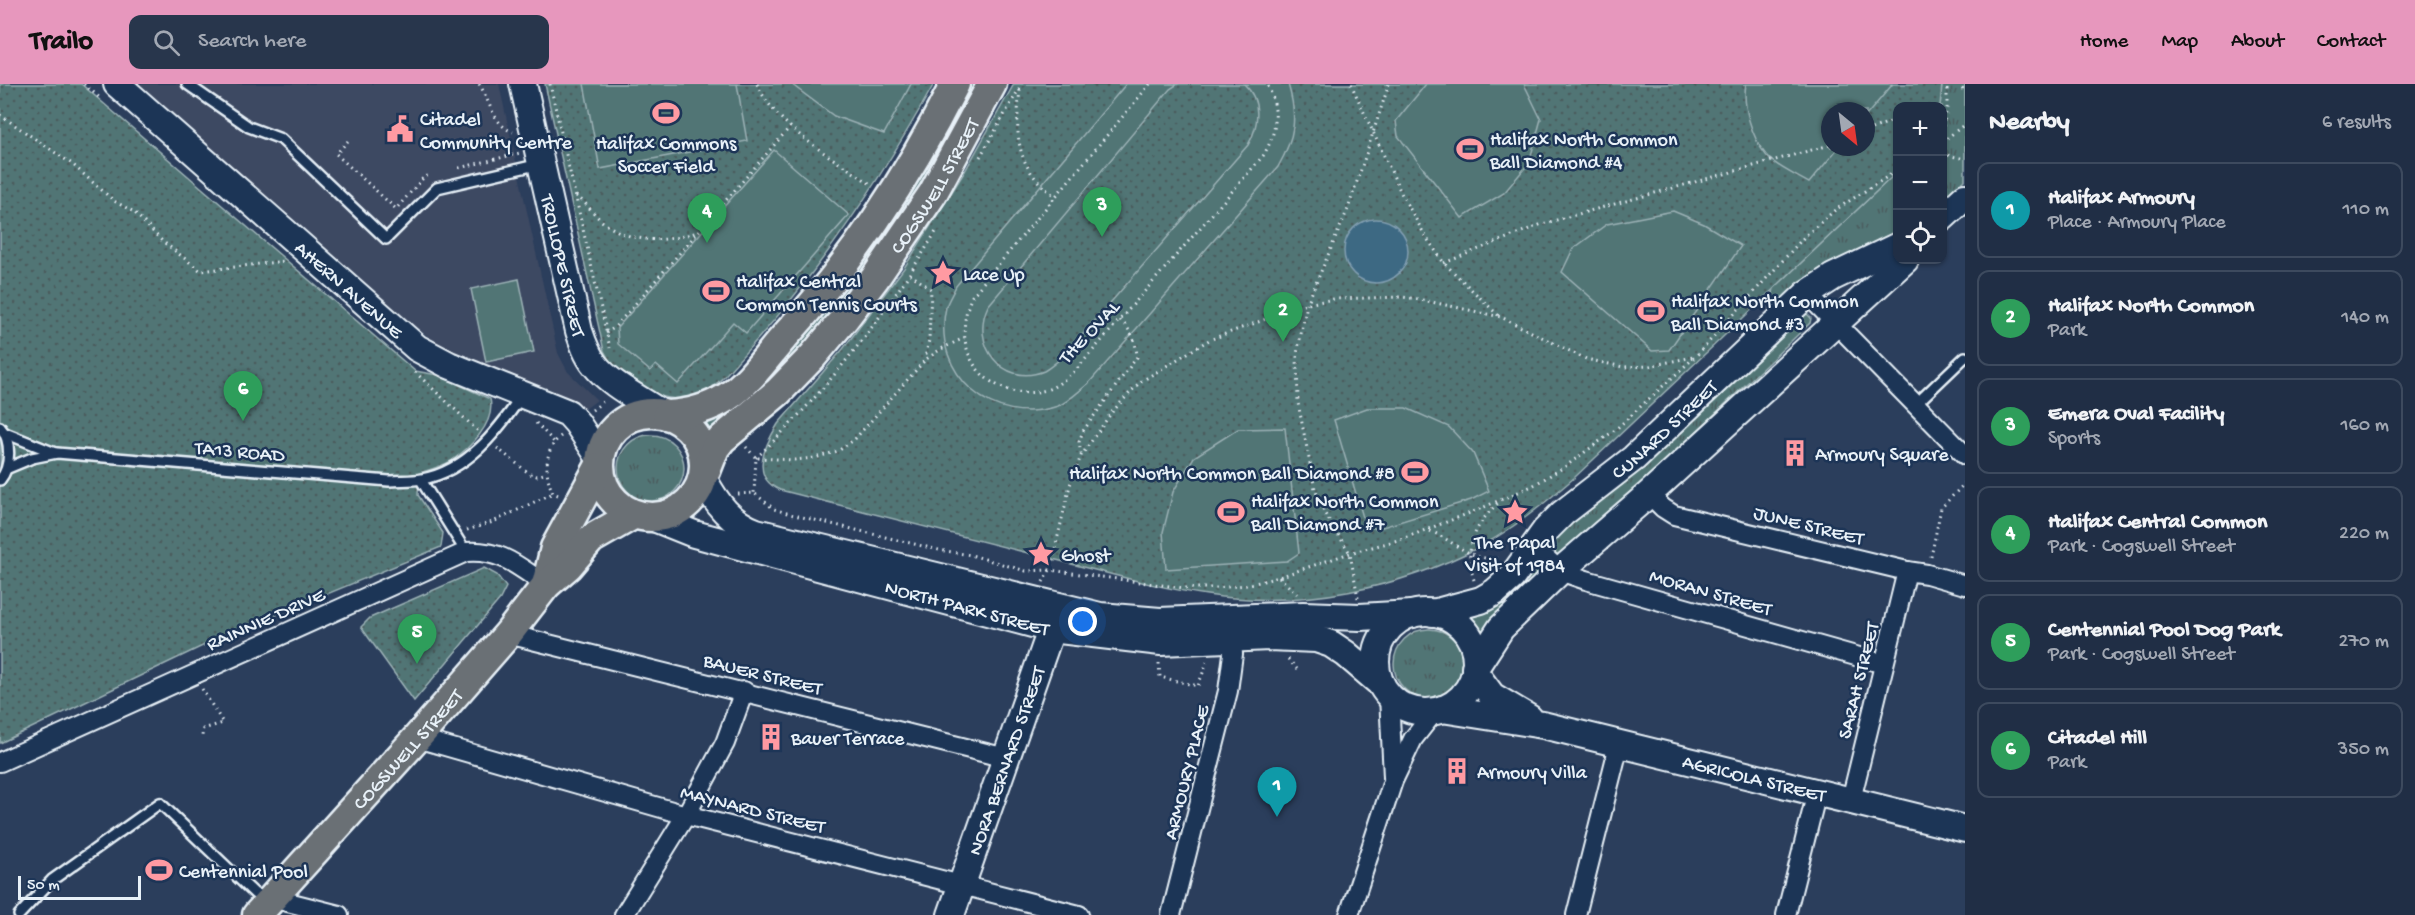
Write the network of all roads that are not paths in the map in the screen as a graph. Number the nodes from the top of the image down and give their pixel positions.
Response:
1 (117, 84) edge
2 (187, 84) edge
3 (523, 84) edge
4 (956, 84) edge
5 (992, 84) edge
6 (532, 158) junction
7 (1965, 197) edge
8 (1947, 214) edge
9 (1893, 248) edge
10 (1900, 264) edge
11 (1807, 294) junction
12 (1834, 322) junction
13 (1965, 357) edge
14 (522, 396) junction
15 (1915, 405) junction
16 (663, 414) junction
17 (2, 430) edge
18 (57, 453) junction
19 (1965, 456) edge
20 (600, 462) junction
21 (8, 468) junction
22 (705, 476) junction
23 (0, 480) edge
24 (421, 480) junction
25 (1649, 494) junction
26 (644, 516) junction
27 (1533, 546) junction
28 (466, 552) junction
29 (1560, 571) junction
30 (1907, 571) junction
31 (546, 585) junction
32 (1965, 585) edge
33 (1423, 613) junction
34 (1055, 618) junction
35 (508, 634) junction
36 (1232, 639) junction
37 (1884, 664) junction
38 (1475, 670) junction
39 (1385, 690) junction
40 (744, 691) junction
41 (1438, 710) junction
42 (1543, 725) junction
43 (417, 738) junction
44 (1619, 745) junction
45 (1006, 758) junction
46 (0, 762) edge
47 (1393, 781) junction
48 (1817, 792) junction
49 (1851, 800) junction
50 (686, 815) junction
51 (1965, 829) edge
52 (962, 884) junction
53 (261, 909) edge
54 (19, 915) edge
55 (339, 915) edge
56 (624, 915) edge
57 (951, 915) edge
58 (1079, 915) edge
59 (1171, 915) edge
60 (1349, 915) edge
61 (1576, 915) edge
62 (1786, 915) edge

1 - 14 main road, AHERN AVENUE
2 - 6 lane
3 - 6 main road, TROLLOPE STREET
4 - 16 main road, COGSWELL STREET
5 - 22 main road, COGSWELL STREET
6 - 16 main road, TROLLOPE STREET
7 - 8 main road
9 - 11 main road, CUNARD STREET
10 - 12 main road, CUNARD STREET
11 - 12 street
11 - 27 main road, CUNARD STREET
12 - 15 street
12 - 25 main road, CUNARD STREET
13 - 15 lane
14 - 20 main road, AHERN AVENUE
14 - 24 lane, TA13 ROAD
15 - 19 street
16 - 20 main road
16 - 22 main road
17 - 18 lane
17 - 21 lane
18 - 21 lane
18 - 24 lane, TA13 ROAD
20 - 26 main road
20 - 31 main road, COGSWELL STREET
21 - 23 lane
22 - 26 main road
22 - 34 main road, NORTH PARK STREET
24 - 28 lane
25 - 29 main road, CUNARD STREET
25 - 30 street, JUNE STREET
26 - 31 main road, COGSWELL STREET
26 - 34 main road, NORTH PARK STREET
27 - 29 street, MORAN STREET
27 - 33 main road, CUNARD STREET
28 - 31 street, RAINNIE DRIVE
28 - 46 street, RAINNIE DRIVE
29 - 37 street, MORAN STREET
29 - 38 main road, CUNARD STREET
30 - 32 street, JUNE STREET
30 - 37 street, SARAH STREET
31 - 35 main road, COGSWELL STREET
33 - 34 main road, NORTH PARK STREET
33 - 38 main road
33 - 39 main road
34 - 36 main road, NORTH PARK STREET
34 - 45 main road, NORA BERNARD STREET
35 - 40 street, BAUER STREET
35 - 43 main road, COGSWELL STREET
36 - 39 main road, NORTH PARK STREET
36 - 59 street, ARMOURY PLACE
37 - 49 street, SARAH STREET
38 - 41 main road
38 - 42 main road, AGRICOLA STREET
39 - 41 main road
39 - 47 street
40 - 45 street, BAUER STREET
40 - 50 street
41 - 42 main road, AGRICOLA STREET
41 - 47 street
42 - 44 main road, AGRICOLA STREET
43 - 50 street, MAYNARD STREET
43 - 53 main road, COGSWELL STREET
44 - 48 main road, AGRICOLA STREET
44 - 61 street
45 - 52 main road, NORA BERNARD STREET
47 - 60 street
48 - 49 main road, AGRICOLA STREET
48 - 62 street
49 - 51 main road, AGRICOLA STREET
50 - 52 street, MAYNARD STREET
50 - 56 street
52 - 57 main road, NORA BERNARD STREET
52 - 58 street, MAYNARD STREET
53 - 54 lane
53 - 55 street

